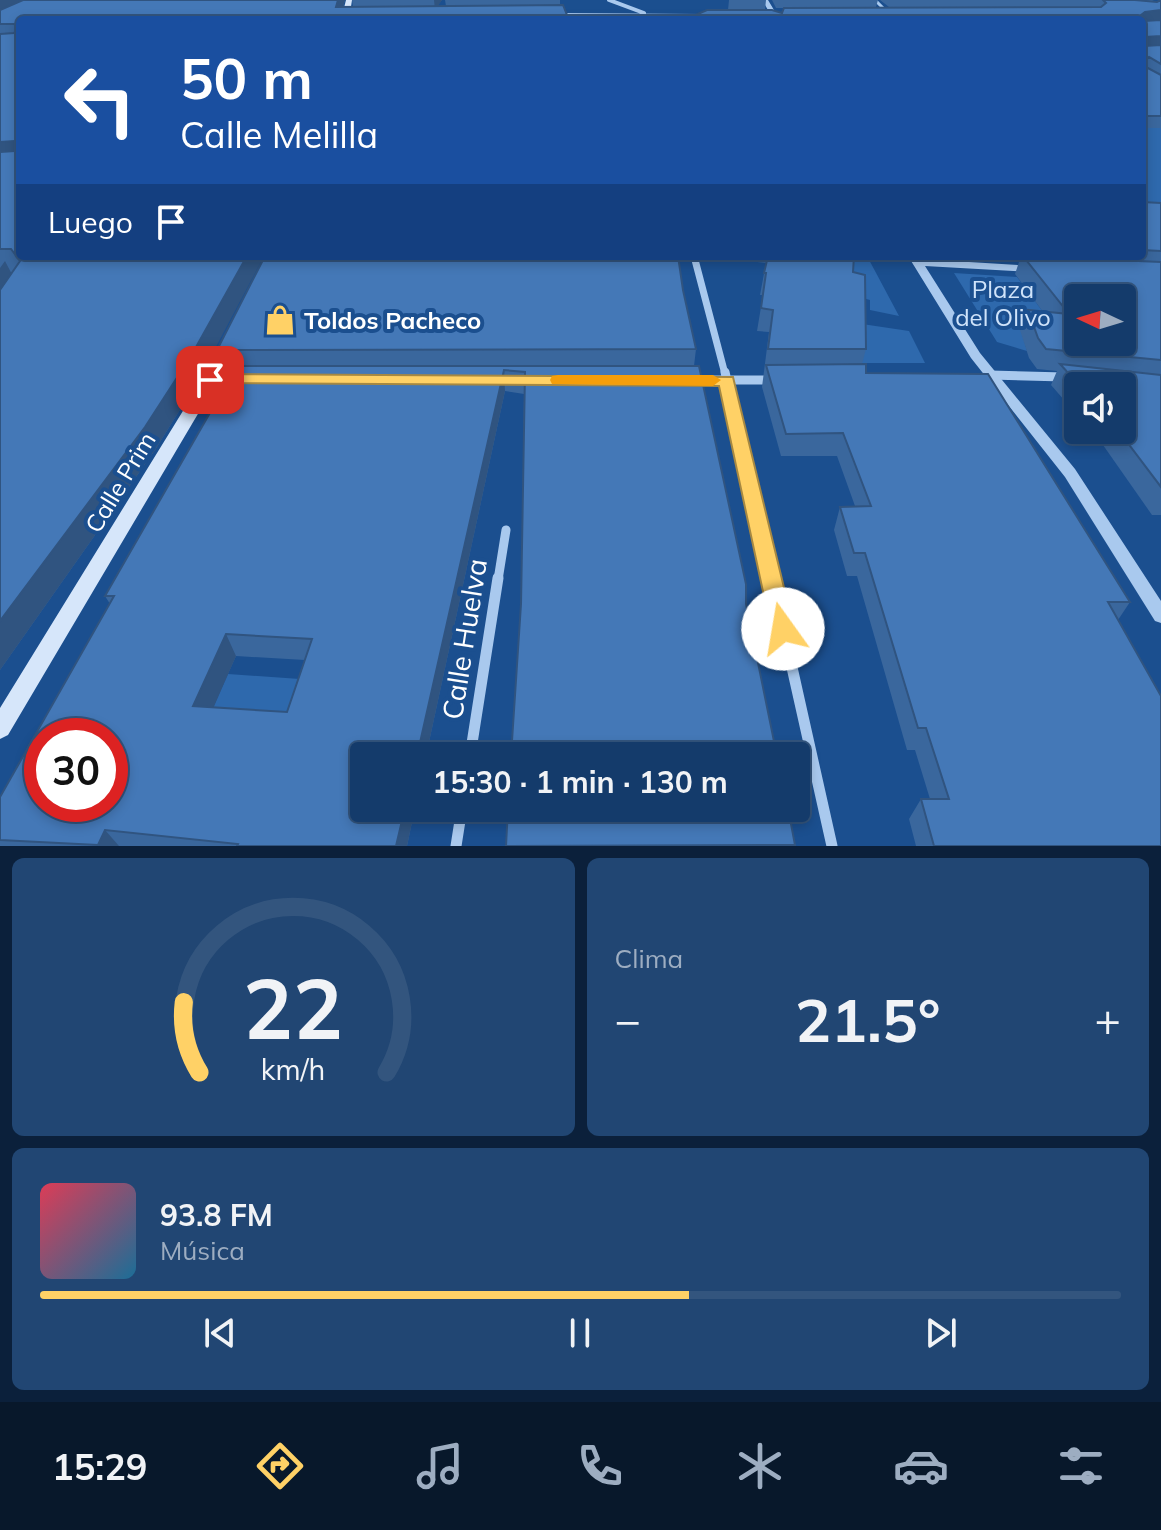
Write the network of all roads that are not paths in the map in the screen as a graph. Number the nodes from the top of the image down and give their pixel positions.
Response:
1 (609, 0) edge
2 (765, 0) edge
3 (875, 0) edge
4 (783, 13) edge
5 (872, 13) edge
6 (888, 13) junction
7 (903, 13) edge
8 (357, 15) edge
9 (556, 15) edge
10 (761, 15) edge
11 (351, 16) edge
12 (652, 16) junction
13 (706, 16) edge
14 (775, 16) edge
15 (695, 260) edge
16 (916, 260) edge
17 (928, 260) edge
18 (1043, 269) edge
19 (238, 325) edge
20 (993, 374) junction
21 (975, 377) edge
22 (1064, 378) edge
23 (683, 380) edge
24 (727, 380) junction
25 (788, 380) edge
26 (506, 530) dead end
27 (1161, 616) edge
28 (0, 728) edge
29 (472, 742) edge
30 (460, 822) edge
31 (456, 846) edge
32 (832, 846) edge

1 - 12 street
2 - 14 street
3 - 6 street
4 - 14 street
5 - 6 street
6 - 7 street
8 - 11 street
9 - 12 street
10 - 14 street
12 - 13 street
15 - 24 street
16 - 20 street
17 - 18 street
19 - 28 main road, Calle Prim
20 - 21 street
20 - 22 street
20 - 27 street
23 - 24 street
24 - 25 street
24 - 32 street
26 - 29 street, Calle Huelva
30 - 31 street

